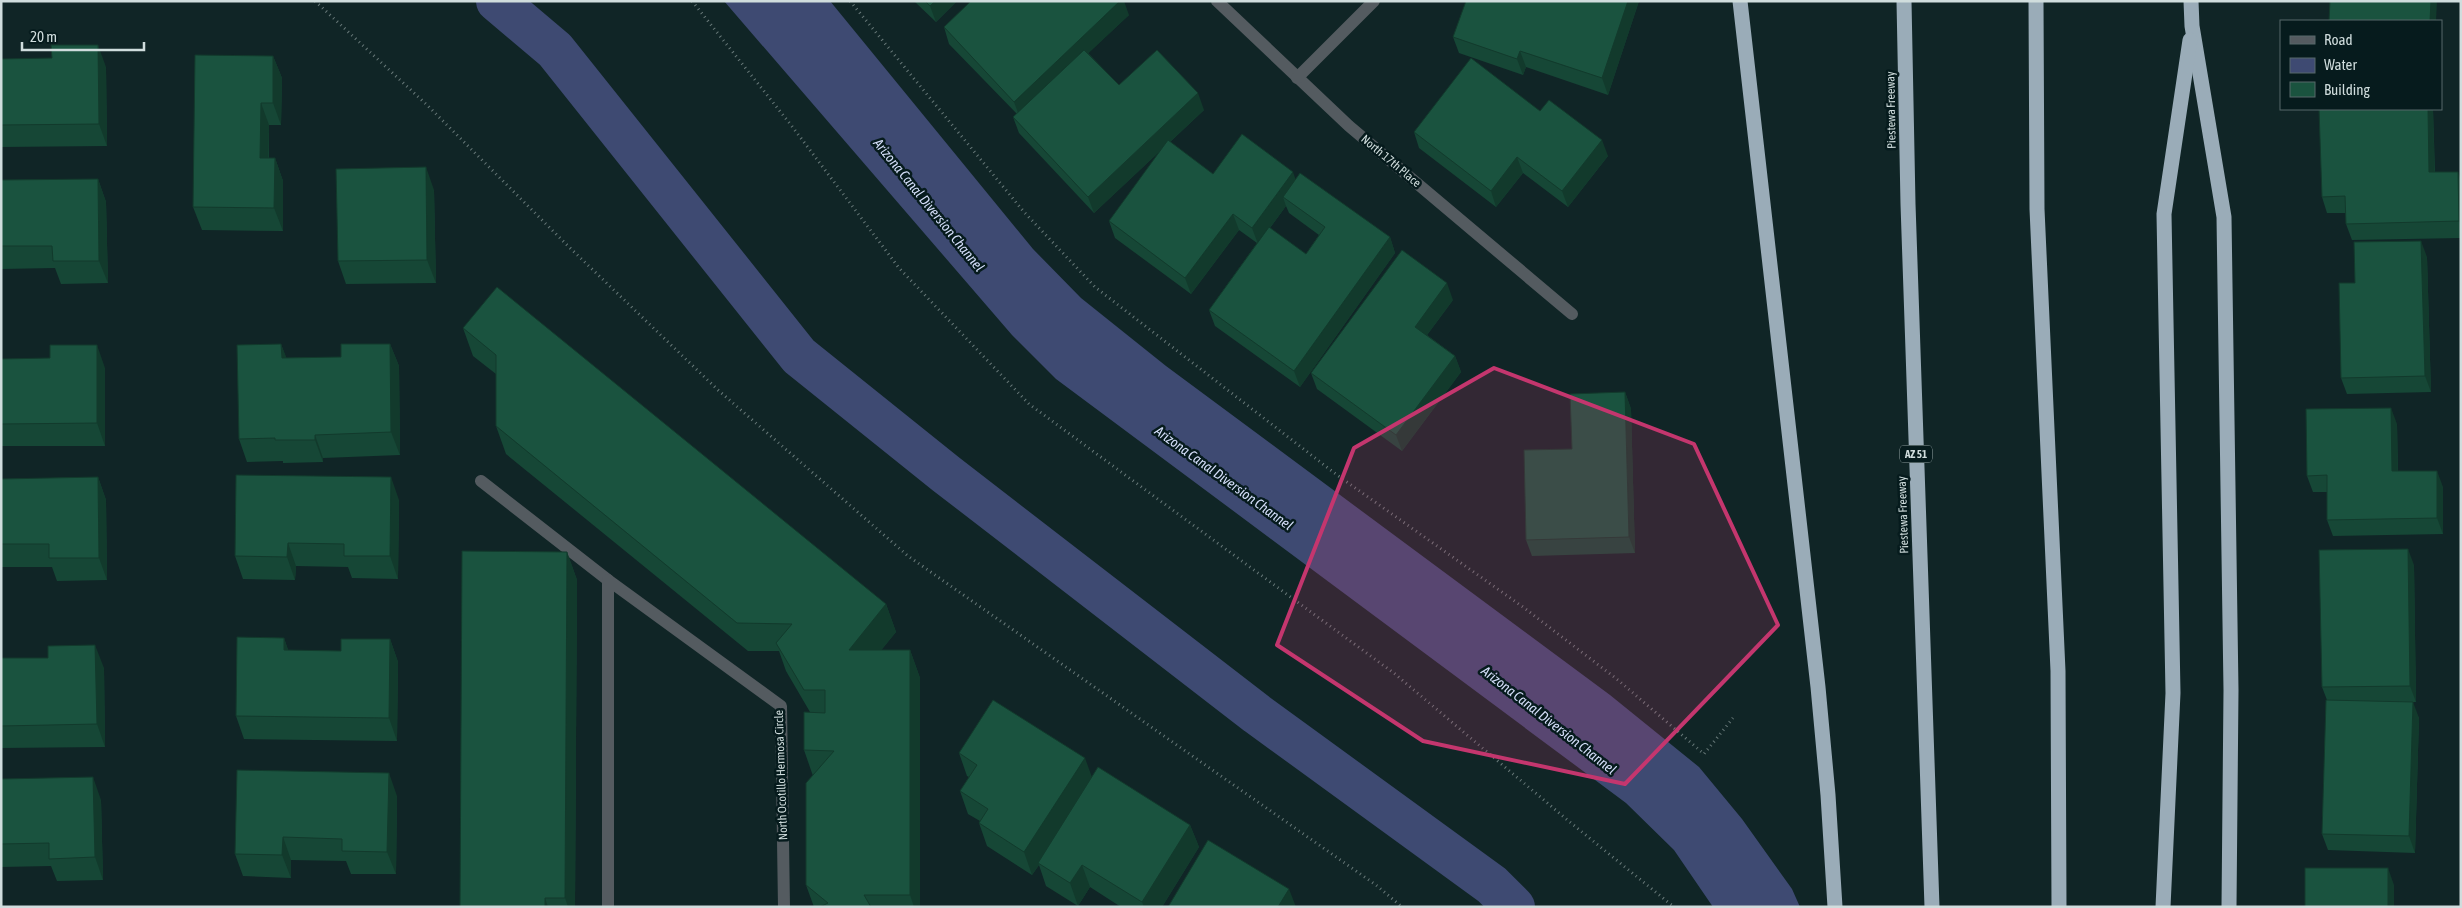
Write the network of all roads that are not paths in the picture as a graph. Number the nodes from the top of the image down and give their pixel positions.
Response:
1 (1217, 1) edge
2 (1374, 1) edge
3 (1740, 1) edge
4 (1904, 1) edge
5 (2036, 1) edge
6 (2191, 1) edge
7 (2192, 26) junction
8 (1297, 78) junction
9 (1572, 314) dead end
10 (481, 481) dead end
11 (608, 580) junction
12 (608, 907) edge
13 (784, 907) edge
14 (1835, 907) edge
15 (1932, 907) edge
16 (2059, 907) edge
17 (2163, 907) edge
18 (2229, 907) edge

1 - 8 street, North 17th Place
2 - 8 street
3 - 14 highway
4 - 15 highway, Piestewa Freeway / AZ 51
5 - 16 highway
6 - 7 highway
7 - 17 highway
7 - 18 highway
8 - 9 street, North 17th Place
10 - 11 street, North Ocotillo Hermosa Circle
11 - 12 street
11 - 13 street, North Ocotillo Hermosa Circle

